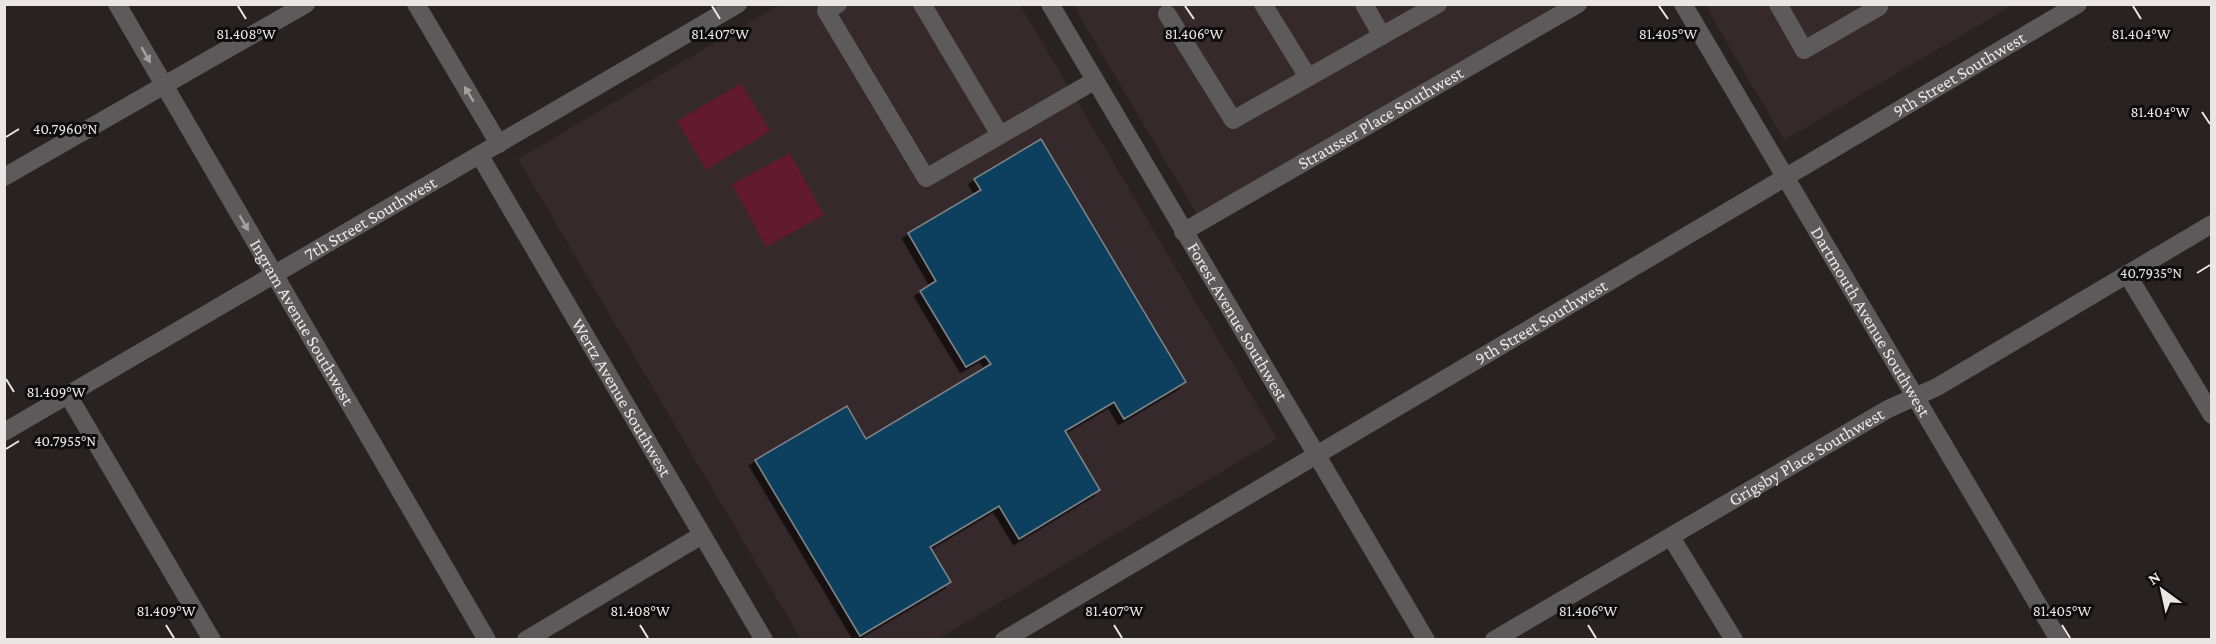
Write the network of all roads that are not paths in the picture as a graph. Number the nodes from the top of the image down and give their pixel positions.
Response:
1 (117, 4) edge
2 (306, 4) edge
3 (416, 4) edge
4 (738, 4) edge
5 (838, 4) edge
6 (922, 4) edge
7 (1050, 4) edge
8 (1263, 4) edge
9 (1364, 4) edge
10 (1438, 4) edge
11 (1578, 4) edge
12 (1683, 4) edge
13 (1778, 4) edge
14 (1877, 4) edge
15 (2078, 4) edge
16 (1167, 14) dead end
17 (1382, 36) junction
18 (1308, 77) junction
19 (1094, 81) junction
20 (164, 86) junction
21 (1000, 135) junction
22 (499, 144) junction
23 (480, 156) junction
24 (4, 177) edge
25 (1786, 177) junction
26 (2211, 224) edge
27 (1183, 232) junction
28 (2127, 274) junction
29 (275, 276) junction
30 (68, 395) junction
31 (1915, 397) junction
32 (2211, 415) edge
33 (4, 432) edge
34 (1316, 457) junction
35 (702, 535) junction
36 (1671, 537) junction
37 (212, 639) edge
38 (487, 639) edge
39 (526, 639) edge
40 (764, 639) edge
41 (1004, 639) edge
42 (1426, 639) edge
43 (1494, 639) edge
44 (1734, 639) edge
45 (2059, 639) edge

1 -> 20 street, Ingram Avenue Southwest
2 - 20 street
22 -> 3 street
4 - 22 street, 7th Street Southwest
5 - 21 street
6 - 21 street
7 - 19 street, Forest Avenue Southwest
8 - 18 street
9 - 17 street
10 - 17 street
11 - 27 street, Strausser Place Southwest
12 - 25 street, Dartmouth Avenue Southwest
13 - 14 street
15 - 25 street, 9th Street Southwest
16 - 18 street
17 - 18 street
19 - 21 street
19 - 27 street, Forest Avenue Southwest
20 - 24 street
20 -> 29 street, Ingram Avenue Southwest
22 - 23 street, 7th Street Southwest
23 - 29 street, 7th Street Southwest
23 - 35 street, Wertz Avenue Southwest
25 - 31 street, Dartmouth Avenue Southwest
25 - 34 street, 9th Street Southwest
26 - 28 street, Grigsby Place Southwest
27 - 34 street, Forest Avenue Southwest
28 - 31 street, Grigsby Place Southwest
28 - 32 street
29 - 30 street, 7th Street Southwest
29 - 38 street, Ingram Avenue Southwest
30 - 33 street, 7th Street Southwest
30 - 37 street
31 - 36 street, Grigsby Place Southwest
31 - 45 street, Dartmouth Avenue Southwest
34 - 41 street, 9th Street Southwest
34 - 42 street, Forest Avenue Southwest
35 - 39 street
35 - 40 street, Wertz Avenue Southwest
36 - 43 street, Grigsby Place Southwest
36 - 44 street

